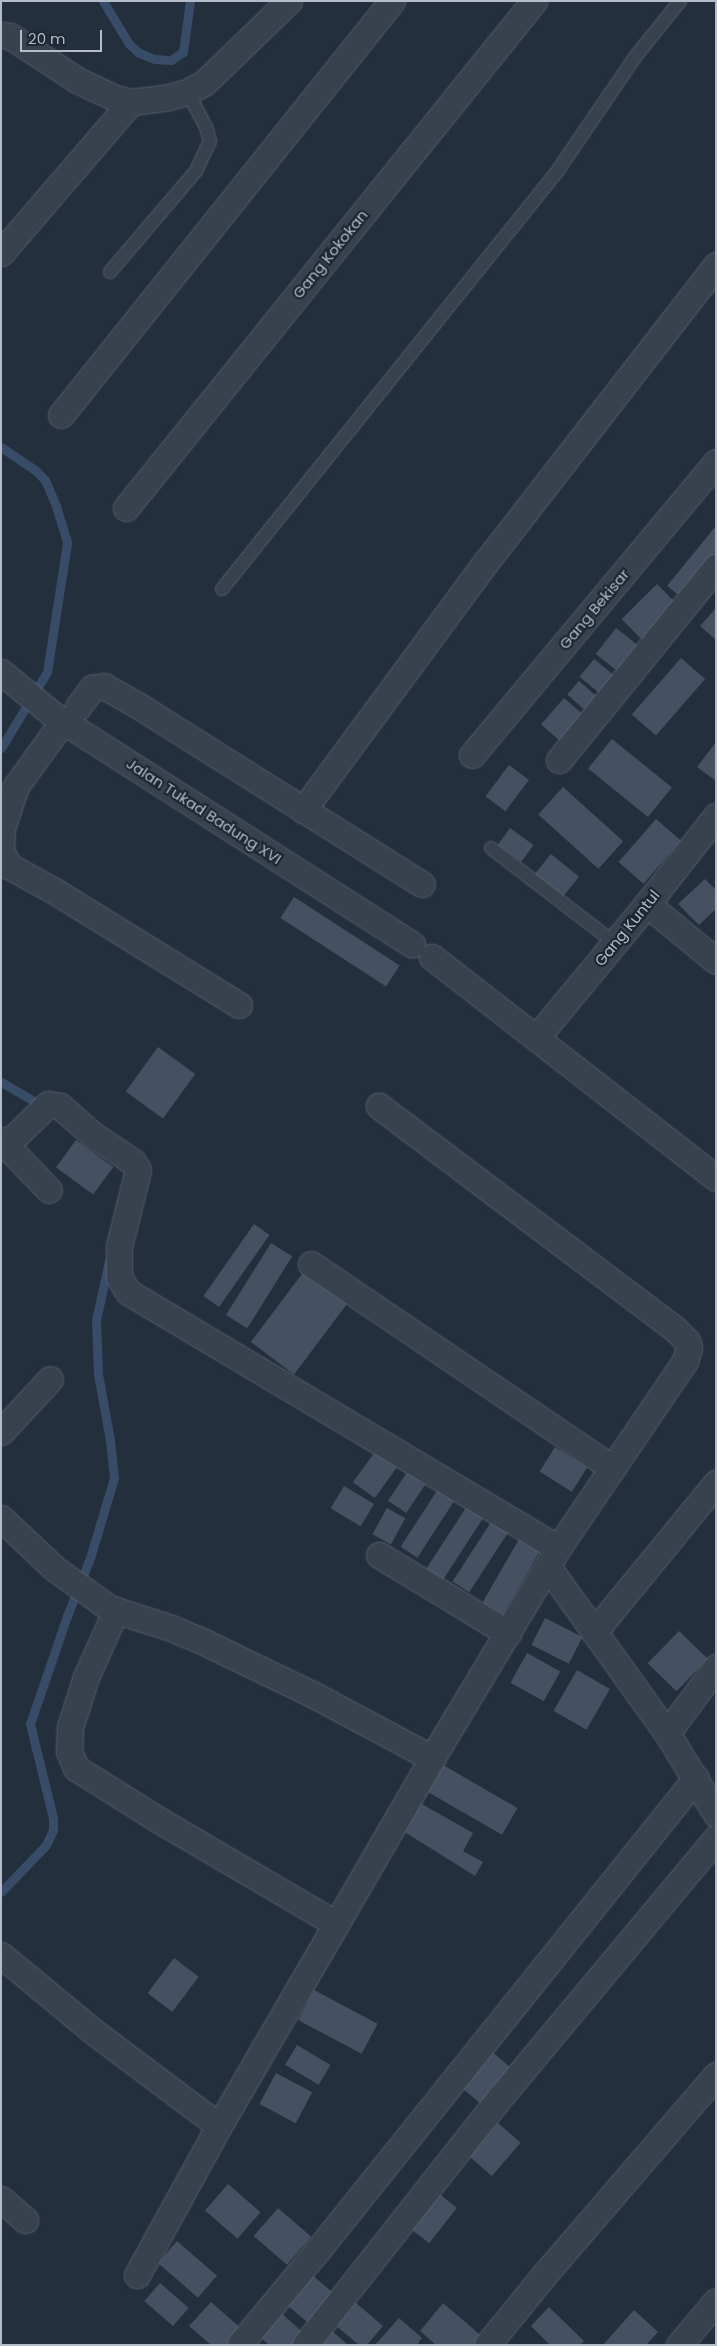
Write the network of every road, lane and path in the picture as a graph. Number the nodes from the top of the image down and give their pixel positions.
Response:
1 (289, 1) edge
2 (392, 1) edge
3 (534, 1) edge
4 (680, 1) edge
5 (1, 35) edge
6 (187, 92) junction
7 (132, 102) junction
8 (1, 253) edge
9 (716, 265) edge
10 (110, 272) dead end
11 (61, 415) dead end
12 (716, 462) edge
13 (126, 508) dead end
14 (716, 567) edge
15 (222, 589) dead end
16 (6, 676) edge
17 (65, 715) junction
18 (472, 756) dead end
19 (559, 760) dead end
20 (303, 810) junction
21 (716, 816) edge
22 (491, 848) dead end
23 (1, 849) edge
24 (422, 884) dead end
25 (647, 904) junction
26 (614, 943) junction
27 (716, 961) edge
28 (239, 1005) dead end
29 (536, 1038) junction
30 (379, 1106) dead end
31 (10, 1137) edge
32 (716, 1178) edge
33 (49, 1190) dead end
34 (311, 1264) dead end
35 (50, 1379) dead end
36 (1, 1432) edge
37 (612, 1468) junction
38 (716, 1483) edge
39 (1, 1518) edge
40 (379, 1556) dead end
41 (553, 1558) junction
42 (112, 1609) junction
43 (594, 1632) junction
44 (508, 1633) junction
45 (716, 1667) edge
46 (667, 1733) junction
47 (432, 1758) junction
48 (696, 1778) junction
49 (716, 1814) edge
50 (716, 1838) edge
51 (336, 1924) junction
52 (1, 1955) edge
53 (716, 2075) edge
54 (219, 2126) junction
55 (1, 2199) edge
56 (25, 2220) dead end
57 (136, 2275) dead end
58 (716, 2300) edge
59 (240, 2344) edge
60 (305, 2345) edge
61 (487, 2345) edge
62 (678, 2345) edge

1 - 6 street
2 - 11 street
3 - 13 street, Gang Kokokan
4 - 15 lane
5 - 7 street
6 - 7 street
6 - 10 lane
7 - 8 street
9 - 20 street
12 - 18 street, Gang Bekisar
14 - 19 street
16 - 17 street, Jalan Tukad Badung XVI
17 - 20 street
17 - 23 street
17 - 29 street, Jalan Tukad Badung XVI
20 - 24 street
21 - 25 street, Gang Kuntul
22 - 26 lane
23 - 28 street
25 - 26 street, Gang Kuntul
25 - 27 street
26 - 29 street, Gang Kuntul
29 - 32 street, Jalan Tukad Badung XVI
30 - 37 street
31 - 33 street
31 - 41 street
34 - 37 street
35 - 36 street
37 - 41 street
38 - 43 street
39 - 42 street
40 - 44 street
41 - 43 street
41 - 44 street
42 - 47 street
42 - 51 street
43 - 46 street
44 - 47 street
45 - 46 street
46 - 48 street
47 - 51 street
48 - 49 street
48 - 59 street
50 - 60 street
51 - 54 street
52 - 54 street
53 - 61 street
54 - 57 street
55 - 56 street
58 - 62 street

